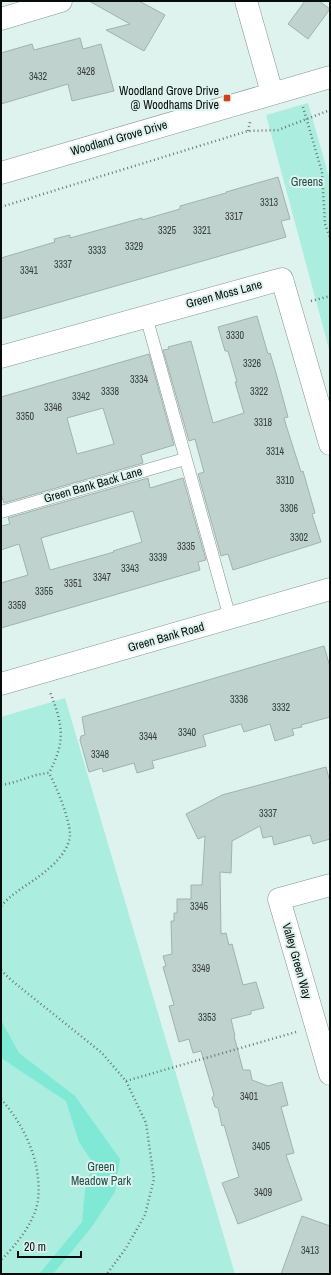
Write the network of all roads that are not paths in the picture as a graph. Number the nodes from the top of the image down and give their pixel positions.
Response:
1 (61, 1) edge
2 (246, 1) edge
3 (1, 19) edge
4 (330, 77) edge
5 (272, 93) junction
6 (1, 173) edge
7 (146, 316) junction
8 (1, 357) edge
9 (330, 444) edge
10 (186, 459) junction
11 (1, 512) edge
12 (330, 589) edge
13 (230, 618) junction
14 (1, 684) edge
15 (330, 885) edge
16 (330, 1074) edge

1 - 3 street
2 - 5 street
4 - 5 street, Woodland Grove Drive
5 - 6 street, Woodland Grove Drive
7 - 8 street, Green Moss Lane
7 - 9 street, Green Moss Lane
7 - 10 lane
10 - 11 lane, Green Bank Back Lane
10 - 13 lane
12 - 13 street, Green Bank Road
13 - 14 street, Green Bank Road
15 - 16 street, Valley Green Way

